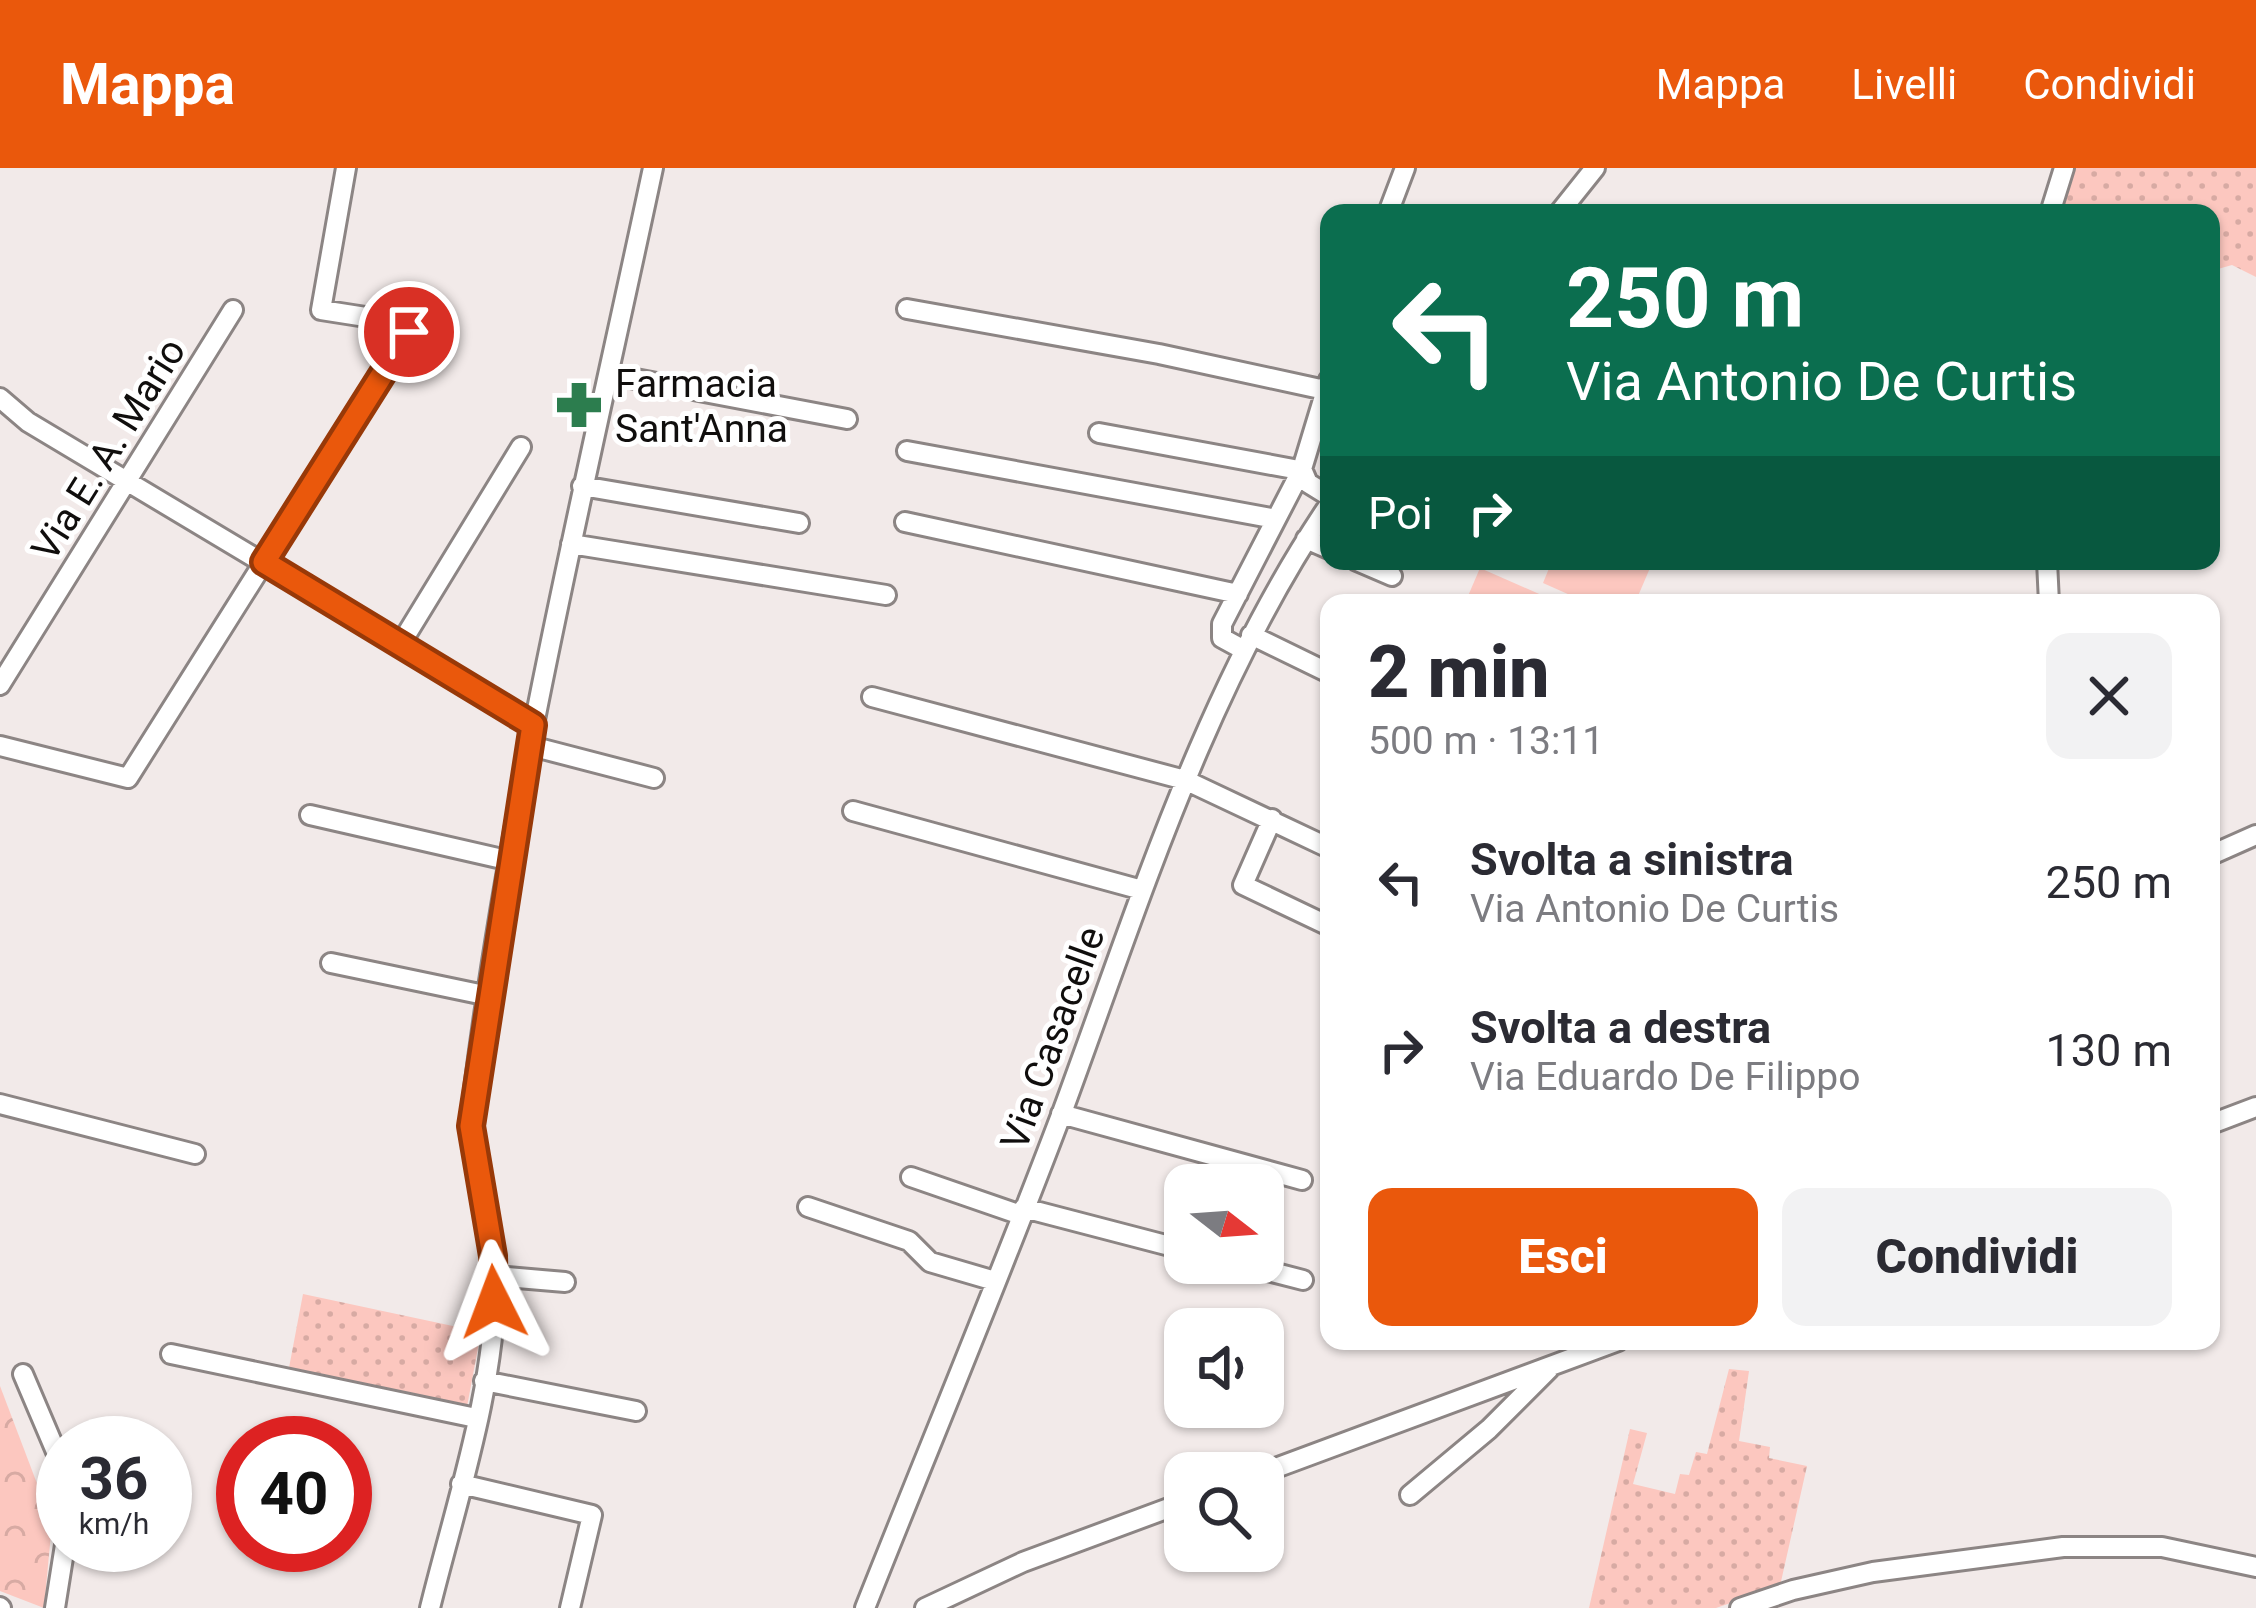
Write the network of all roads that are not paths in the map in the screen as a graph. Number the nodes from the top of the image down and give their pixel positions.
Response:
1 (346, 168) edge
2 (652, 168) edge
3 (1405, 168) edge
4 (1595, 168) edge
5 (2064, 168) edge
6 (1391, 204) edge
7 (1566, 204) edge
8 (2053, 204) edge
9 (907, 308) dead end
10 (233, 310) dead end
11 (436, 328) dead end
12 (409, 332) dead end
13 (609, 374) junction
14 (1320, 384) edge
15 (0, 398) edge
16 (1320, 408) edge
17 (0, 416) edge
18 (848, 419) dead end
19 (28, 422) junction
20 (1100, 433) dead end
21 (521, 447) dead end
22 (907, 451) dead end
23 (1301, 470) junction
24 (127, 480) junction
25 (582, 486) junction
26 (1320, 493) edge
27 (1320, 515) edge
28 (1276, 519) junction
29 (905, 522) dead end
30 (799, 524) dead end
31 (1306, 539) junction
32 (571, 544) junction
33 (1320, 545) edge
34 (264, 562) junction
35 (1378, 570) edge
36 (1392, 576) dead end
37 (1238, 594) junction
38 (886, 595) dead end
39 (1247, 643) junction
40 (400, 645) junction
41 (1320, 671) edge
42 (0, 685) edge
43 (872, 697) dead end
44 (532, 736) junction
45 (0, 746) edge
46 (654, 778) dead end
47 (1185, 780) junction
48 (853, 812) dead end
49 (310, 814) dead end
50 (1272, 819) junction
51 (2256, 835) edge
52 (1320, 843) edge
53 (2220, 851) edge
54 (511, 861) junction
55 (1142, 890) junction
56 (1320, 922) edge
57 (331, 963) dead end
58 (489, 996) junction
59 (0, 1104) edge
60 (2256, 1107) edge
61 (1061, 1114) junction
62 (2220, 1121) edge
63 (195, 1154) dead end
64 (911, 1177) dead end
65 (1302, 1180) dead end
66 (808, 1207) dead end
67 (1023, 1211) junction
68 (1164, 1245) edge
69 (1284, 1275) edge
70 (495, 1276) junction
71 (1303, 1280) dead end
72 (995, 1281) junction
73 (565, 1282) dead end
74 (1580, 1350) edge
75 (172, 1354) dead end
76 (1553, 1365) junction
77 (23, 1374) dead end
78 (484, 1381) junction
79 (636, 1411) dead end
80 (41, 1416) edge
81 (476, 1418) junction
82 (1284, 1465) edge
83 (460, 1484) junction
84 (1410, 1495) dead end
85 (1164, 1510) edge
86 (2256, 1567) edge
87 (61, 1572) edge
88 (55, 1608) edge
89 (430, 1608) edge
90 (570, 1608) edge
91 (865, 1608) edge
92 (928, 1608) edge
93 (1740, 1608) edge

1 - 11 street
2 - 13 street
3 - 6 street
4 - 7 street
5 - 8 street
9 - 14 street
10 - 24 street, Via E. A. Mario
12 - 34 street
13 - 18 street
13 - 25 street
15 - 19 street
16 - 23 street
17 - 19 street
19 - 24 street
20 - 23 street
21 - 40 street
22 - 28 street
23 - 26 street
23 - 28 street
24 - 34 street
24 - 42 street, Via E. A. Mario
25 - 30 street
25 - 32 street
27 - 31 street, Via Casacelle
28 - 37 street
29 - 37 street
31 - 33 street
31 - 39 street, Via Casacelle
32 - 38 street
32 - 44 street
34 - 40 street
34 - 45 street
35 - 36 street
37 - 39 street
39 - 41 street
39 - 47 street, Via Casacelle
40 - 44 street
43 - 47 street
44 - 46 street
44 - 54 street
47 - 50 street
47 - 55 street, Via Casacelle
48 - 55 street
49 - 54 street
50 - 52 street
50 - 56 street
51 - 53 street
54 - 58 street
55 - 61 street, Via Casacelle
57 - 58 street
58 - 70 street
59 - 63 street
60 - 62 street
61 - 65 street
61 - 67 street, Via Casacelle
64 - 67 street
66 - 72 street
67 - 68 street
67 - 72 street, Via Casacelle
69 - 71 street
70 - 73 street
70 - 78 street
72 - 91 street, Via Casacelle
74 - 76 street
75 - 81 street
76 - 82 street
76 - 84 street
77 - 80 street
78 - 79 street
78 - 81 street
81 - 83 street
83 - 89 street
83 - 90 street
85 - 92 street
86 - 93 street
87 - 88 street

